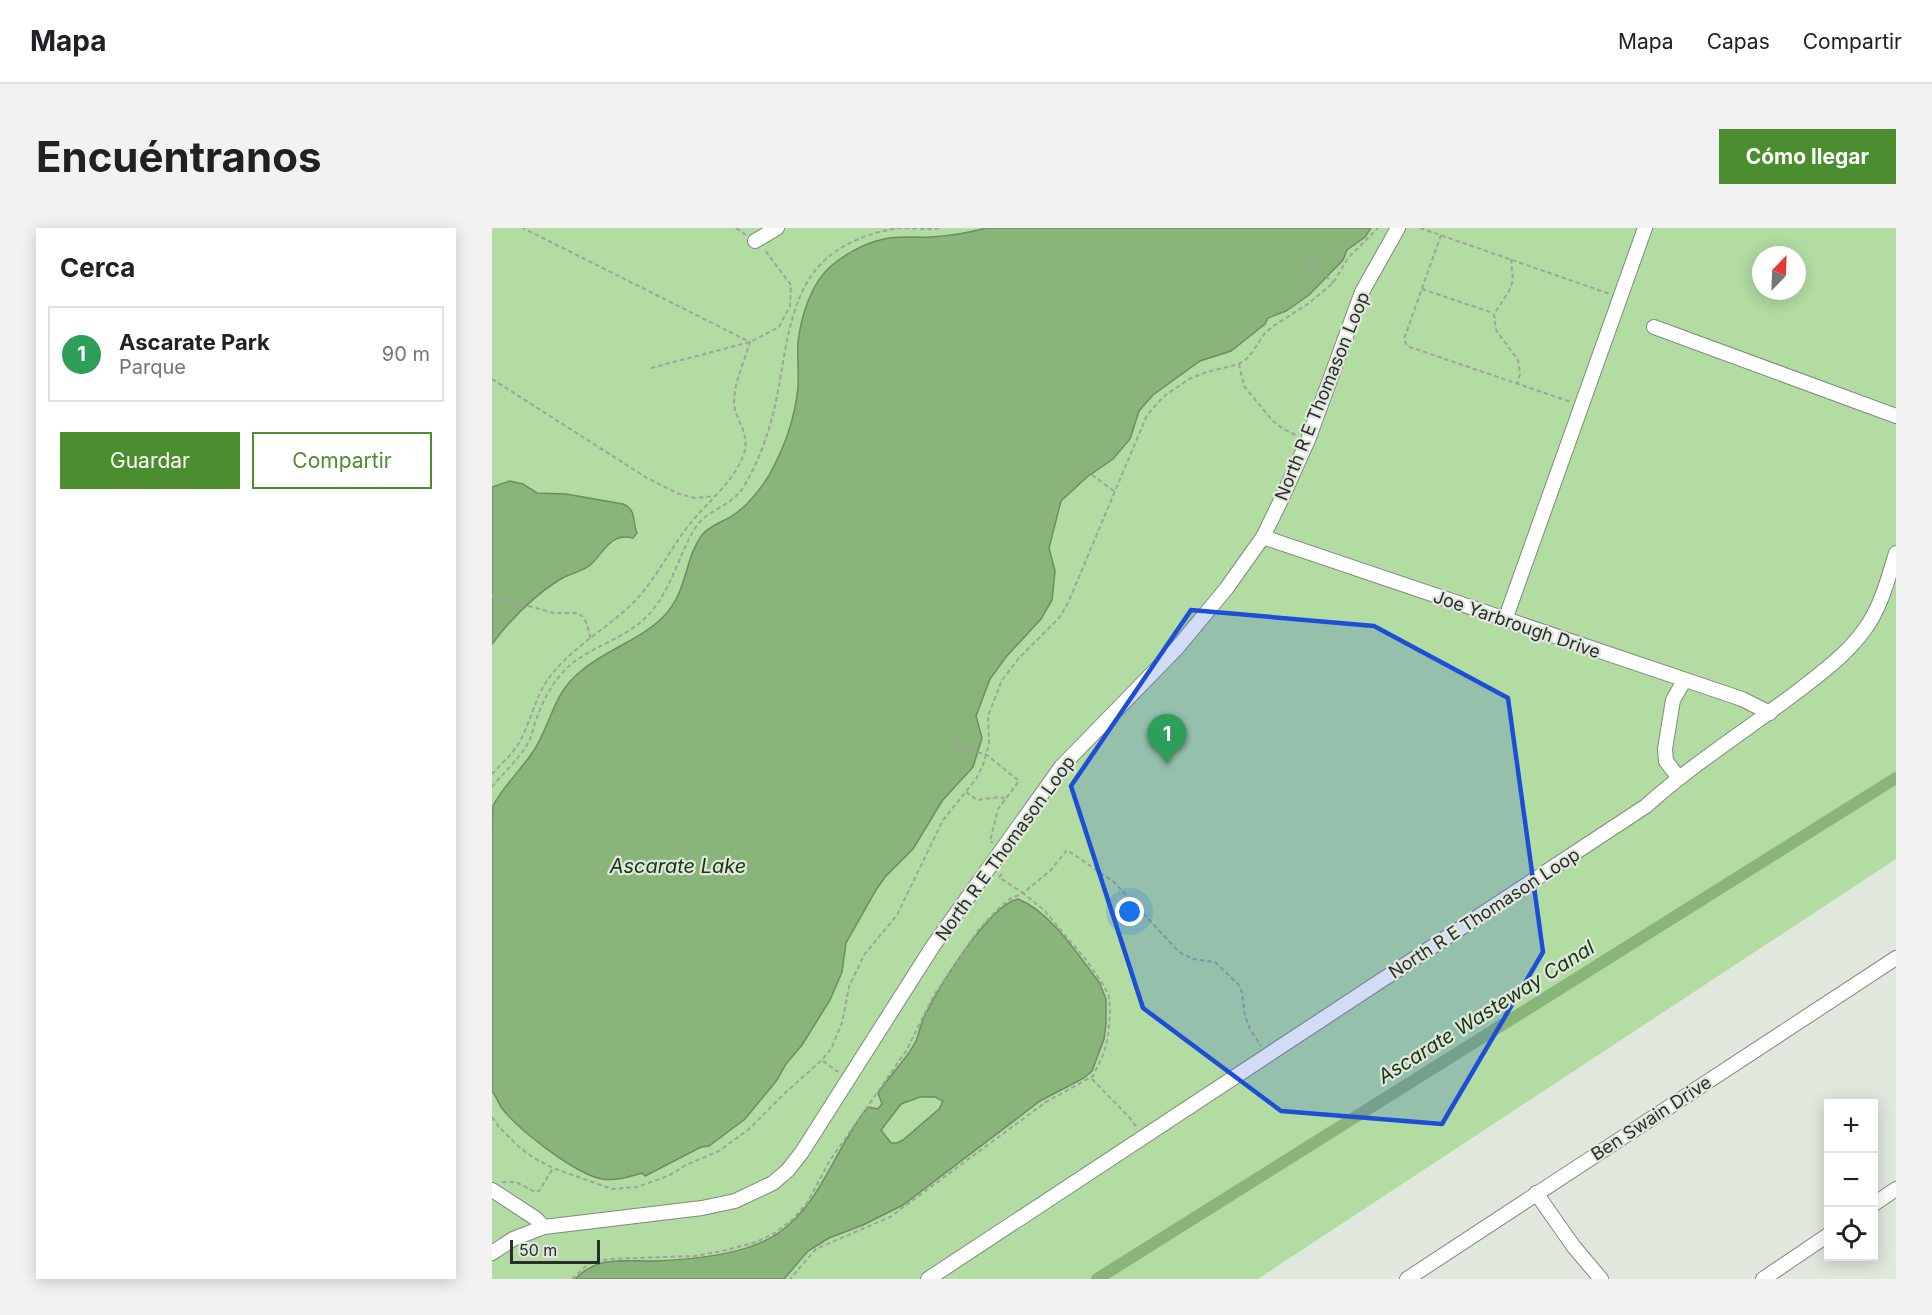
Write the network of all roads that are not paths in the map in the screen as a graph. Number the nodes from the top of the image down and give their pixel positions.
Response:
1 (777, 228) edge
2 (1398, 228) edge
3 (1645, 228) edge
4 (755, 242) road end
5 (1654, 327) dead end
6 (1896, 416) edge
7 (1263, 537) junction
8 (1896, 553) edge
9 (1505, 620) junction
10 (1684, 681) junction
11 (1770, 713) junction
12 (1678, 777) junction
13 (1896, 958) edge
14 (1896, 1189) edge
15 (495, 1192) edge
16 (1536, 1193) junction
17 (1878, 1201) edge
18 (544, 1227) junction
19 (1824, 1238) edge
20 (492, 1253) edge
21 (1416, 1277) edge
22 (928, 1279) edge
23 (1601, 1279) edge
24 (1763, 1279) edge

1 - 4 street
2 - 7 street, North R E Thomason Loop
3 - 9 street
5 - 6 street
7 - 9 street, Joe Yarbrough Drive
7 - 18 street, North R E Thomason Loop
8 - 11 street, North R E Thomason Loop
9 - 10 street, Joe Yarbrough Drive
10 - 11 street, Joe Yarbrough Drive
10 - 12 street
11 - 12 street, North R E Thomason Loop
12 - 22 street, North R E Thomason Loop
13 - 16 street, Ben Swain Drive
14 - 17 street
15 - 18 street
16 - 21 street, Ben Swain Drive
16 - 23 street
18 - 20 street, North R E Thomason Loop
19 - 24 street

